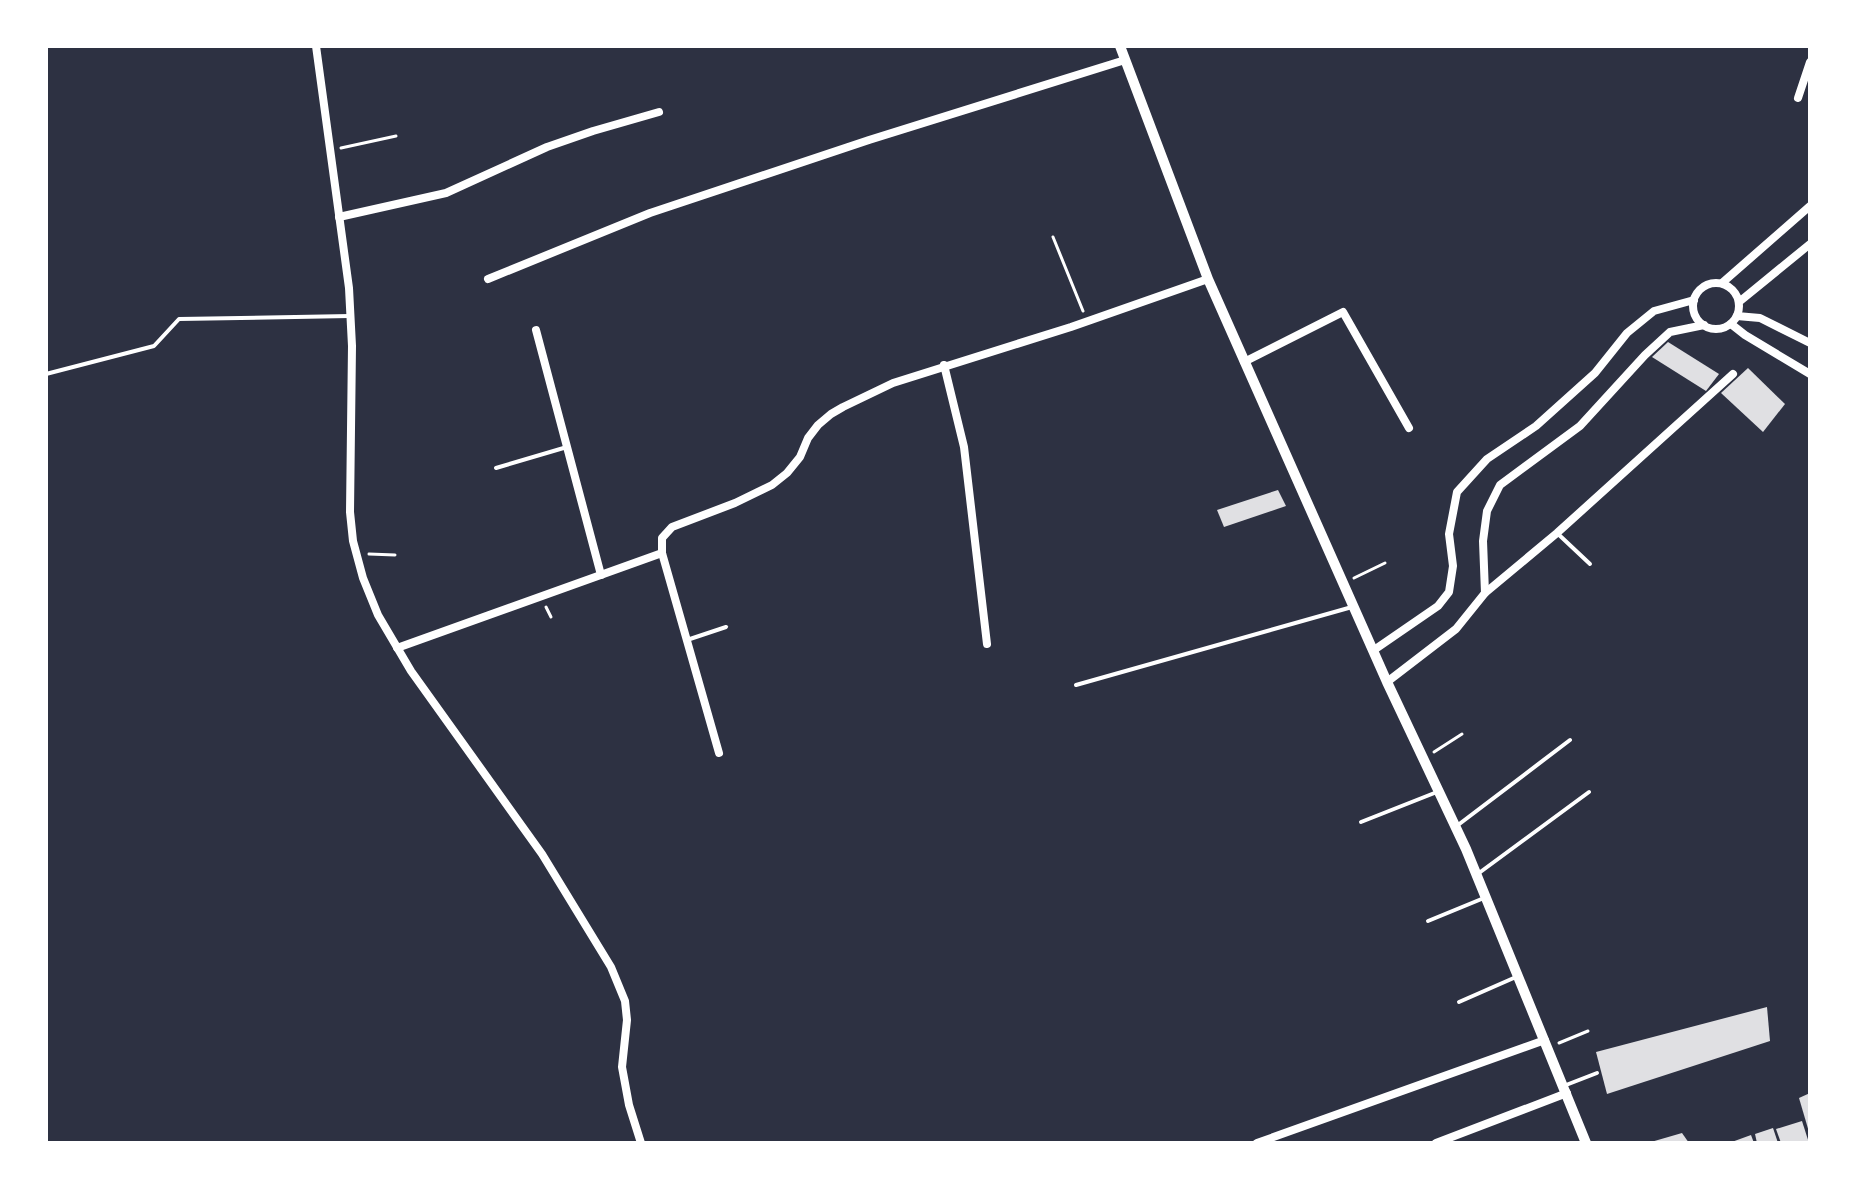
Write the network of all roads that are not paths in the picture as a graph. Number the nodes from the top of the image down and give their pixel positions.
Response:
1 (316, 46) edge
2 (1120, 46) edge
3 (1125, 60) junction
4 (1810, 62) edge
5 (1798, 98) dead end
6 (659, 112) dead end
7 (1810, 206) edge
8 (339, 217) junction
9 (1810, 244) edge
10 (488, 279) dead end
11 (1208, 279) junction
12 (1722, 283) junction
13 (1694, 300) junction
14 (1739, 302) junction
15 (350, 316) junction
16 (1737, 316) junction
17 (1731, 324) junction
18 (1704, 325) junction
19 (536, 330) dead end
20 (1810, 343) edge
21 (1244, 362) junction
22 (944, 365) junction
23 (46, 374) edge
24 (1733, 374) dead end
25 (1810, 374) edge
26 (1409, 428) dead end
27 (567, 447) junction
28 (496, 468) dead end
29 (1557, 533) junction
30 (662, 553) junction
31 (1590, 564) dead end
32 (601, 575) junction
33 (1485, 593) junction
34 (1354, 606) junction
35 (726, 627) dead end
36 (687, 640) junction
37 (987, 644) dead end
38 (397, 648) junction
39 (1374, 650) junction
40 (1387, 682) junction
41 (1076, 685) dead end
42 (1570, 740) dead end
43 (719, 753) dead end
44 (1440, 792) junction
45 (1589, 792) dead end
46 (1361, 822) dead end
47 (1456, 827) junction
48 (1477, 875) junction
49 (1486, 897) junction
50 (1428, 921) dead end
51 (1518, 976) junction
52 (1459, 1002) dead end
53 (1546, 1044) junction
54 (1597, 1073) dead end
55 (1565, 1090) junction
56 (641, 1143) edge
57 (1257, 1143) edge
58 (1436, 1143) edge
59 (1586, 1143) edge

1 - 8 street
2 - 3 street
3 - 10 street
3 - 11 street
4 - 5 street
6 - 8 street
7 - 12 street
8 - 15 street
9 - 14 street
11 - 21 street
11 - 22 street
12 - 13 street
12 - 14 street
13 - 18 street
13 - 39 street
14 - 16 street
15 - 23 lane
15 - 38 street
16 - 17 street
16 - 20 street
17 - 18 street
17 - 25 street
18 - 33 street
19 - 27 street
21 - 26 street
21 - 34 street
22 - 30 street
22 - 37 street
24 - 29 street
27 - 28 lane
27 - 32 street
29 - 31 lane
29 - 33 street
30 - 32 street
30 - 36 street
32 - 38 street
33 - 40 street
34 - 39 street
34 - 41 lane
35 - 36 lane
36 - 43 street
38 - 56 street
39 - 40 street
40 - 44 street
42 - 47 lane
44 - 46 lane
44 - 47 street
45 - 48 lane
47 - 48 street
48 - 49 street
49 - 50 lane
49 - 51 street
51 - 52 lane
51 - 53 street
53 - 55 street
53 - 57 street
54 - 55 lane
55 - 58 street
55 - 59 street

